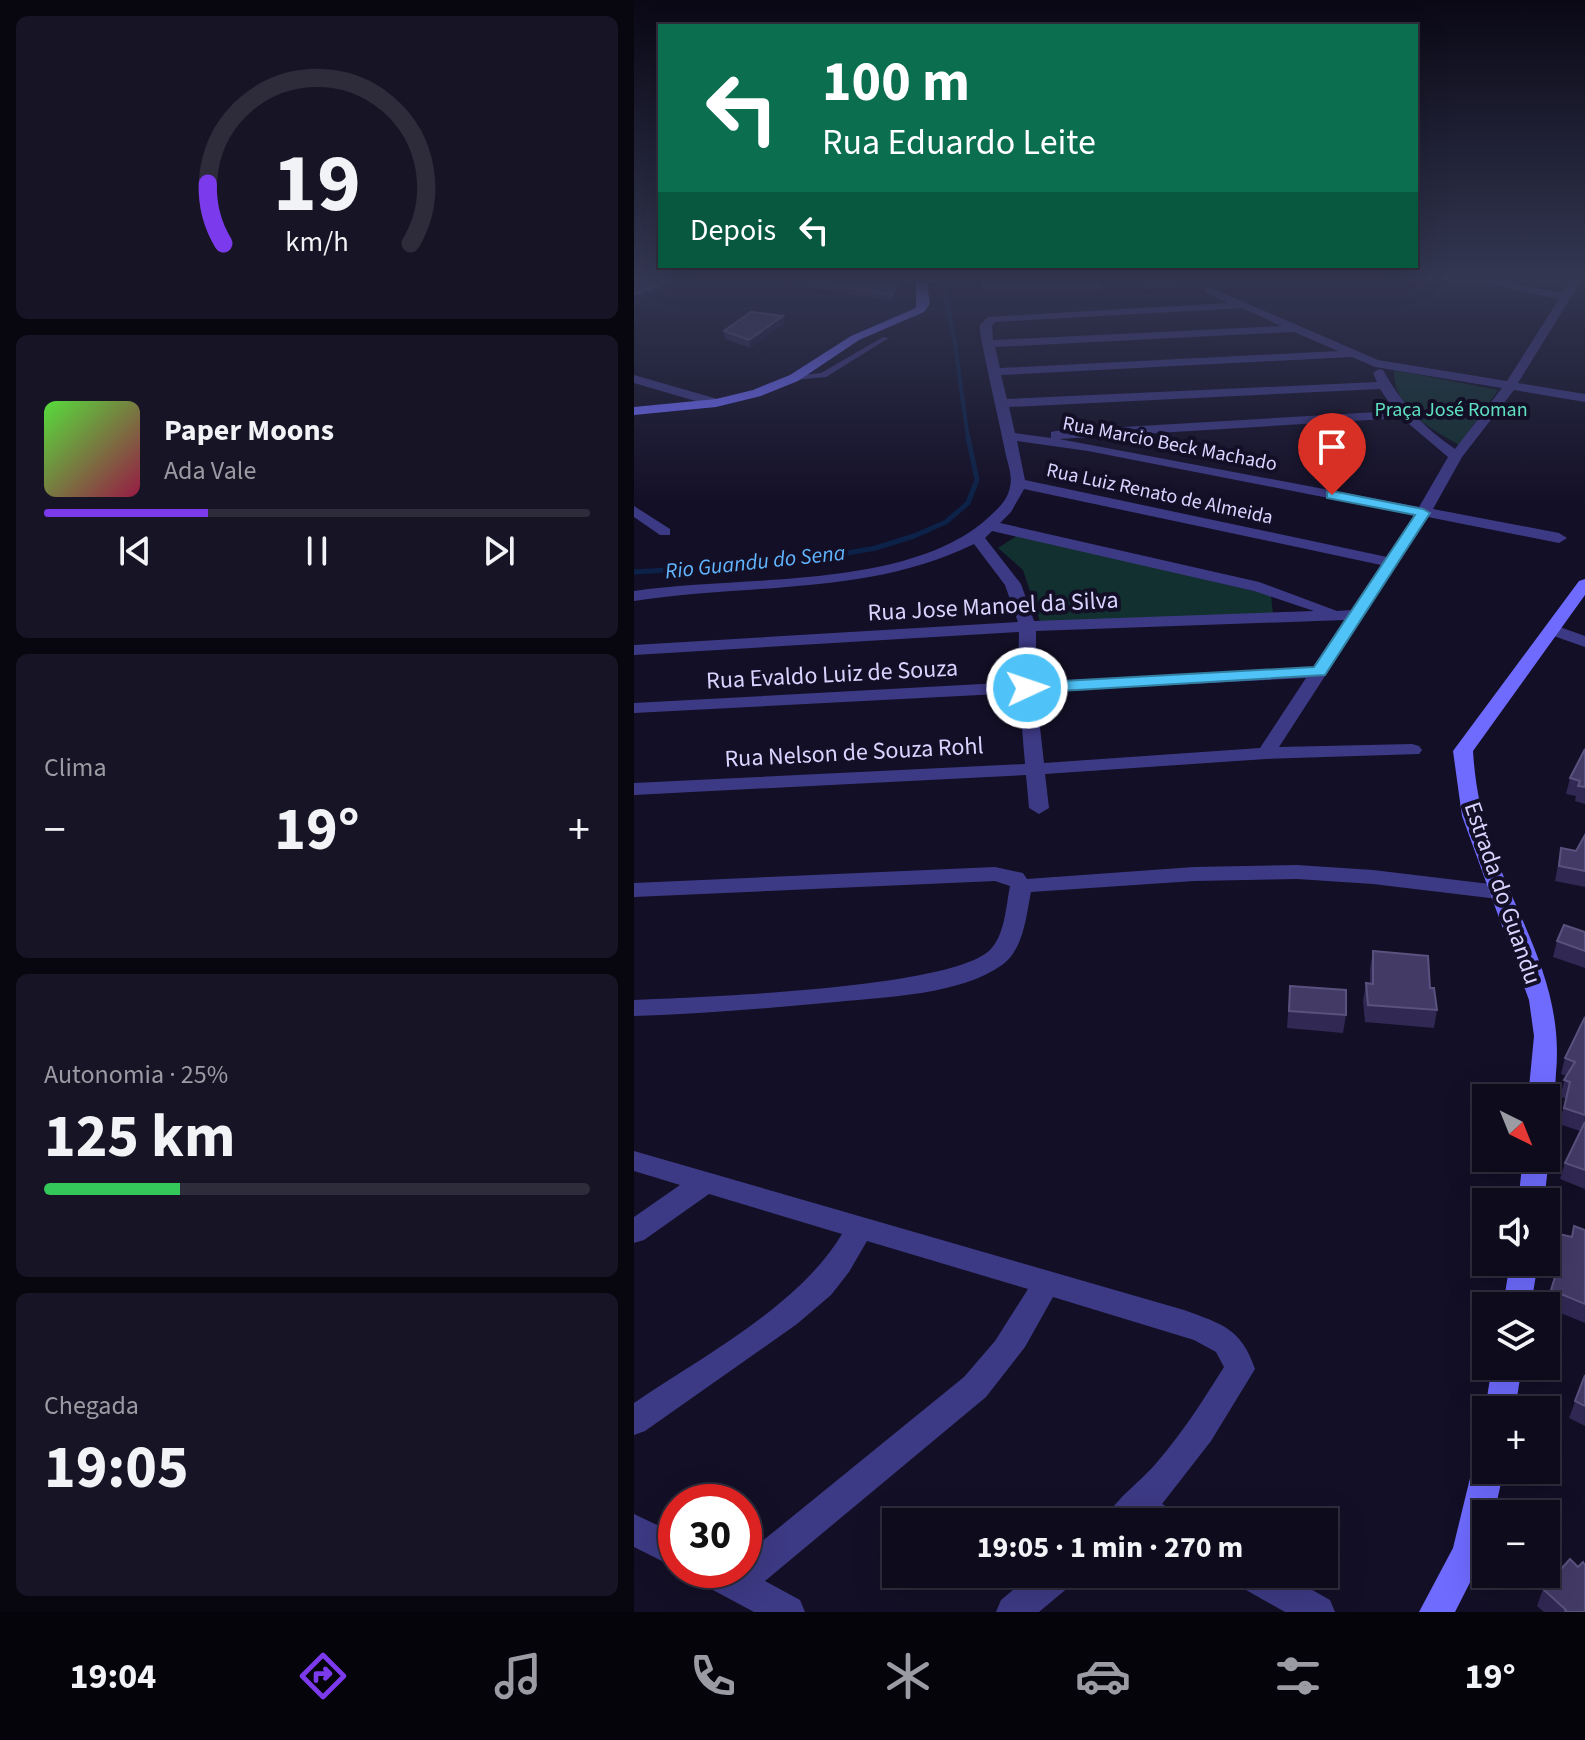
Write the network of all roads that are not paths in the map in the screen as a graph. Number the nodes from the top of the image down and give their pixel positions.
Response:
1 (830, 354) edge
2 (858, 354) edge
3 (991, 354) edge
4 (1350, 354) edge
5 (1355, 354) edge
6 (1530, 354) edge
7 (1375, 363) junction
8 (996, 372) junction
9 (794, 378) junction
10 (634, 379) edge
11 (1383, 385) junction
12 (1510, 386) junction
13 (1585, 398) edge
14 (716, 403) junction
15 (1002, 403) junction
16 (634, 411) edge
17 (1403, 414) junction
18 (1009, 436) junction
19 (1032, 437) junction
20 (1456, 456) junction
21 (1018, 483) junction
22 (634, 510) edge
23 (1423, 513) junction
24 (992, 526) junction
25 (665, 532) dead end
26 (976, 537) junction
27 (1559, 538) dead end
28 (1389, 562) junction
29 (1585, 584) edge
30 (634, 596) edge
31 (1336, 613) junction
32 (1355, 615) junction
33 (1028, 626) junction
34 (1554, 630) junction
35 (1585, 642) edge
36 (634, 650) edge
37 (1319, 672) junction
38 (1027, 688) junction
39 (634, 708) edge
40 (1412, 750) dead end
41 (1266, 753) junction
42 (1037, 769) junction
43 (634, 789) edge
44 (1039, 808) dead end
45 (1021, 886) junction
46 (634, 890) edge
47 (1498, 892) junction
48 (634, 1008) edge
49 (1542, 1084) edge
50 (634, 1161) edge
51 (705, 1182) junction
52 (859, 1229) junction
53 (634, 1232) edge
54 (1046, 1283) junction
55 (634, 1421) edge
56 (1485, 1484) edge
57 (1145, 1508) edge
58 (634, 1530) edge
59 (658, 1542) edge
60 (762, 1548) edge
61 (743, 1588) edge
62 (1041, 1588) edge
63 (1276, 1588) edge
64 (788, 1612) edge
65 (1013, 1612) edge
66 (1318, 1612) edge
67 (1436, 1612) edge

1 - 9 street
2 - 9 lane
3 - 8 street
4 - 8 street
5 - 7 street
6 - 12 street
7 - 11 street
7 - 12 street
8 - 15 street
9 - 14 street
10 - 14 street
11 - 15 street
11 - 17 street
12 - 13 street
12 - 20 street
14 - 16 street
15 - 18 street
17 - 19 street
17 - 20 street
18 - 19 street, Rua Marcio Beck Machado
18 - 21 street
19 - 23 street, Rua Marcio Beck Machado
20 - 23 street
21 - 24 street
21 - 28 street, Rua Luiz Renato de Almeida
22 - 25 street
23 - 27 street, Rua Marcio Beck Machado
23 - 28 street
24 - 26 street
24 - 31 street
26 - 30 street
26 - 33 street
28 - 32 street
29 - 34 street, Estrada do Guandu
31 - 32 street, Rua Jose Manoel da Silva
31 - 33 street, Rua Jose Manoel da Silva
32 - 37 street
33 - 36 street, Rua Jose Manoel da Silva
33 - 38 street
34 - 35 street
34 - 47 street, Estrada do Guandu
37 - 38 street, Rua Evaldo Luiz de Souza
37 - 41 street
38 - 39 street, Rua Evaldo Luiz de Souza
38 - 42 street
40 - 41 street, Rua Nelson de Souza Rohl
41 - 42 street, Rua Nelson de Souza Rohl
42 - 43 street, Rua Nelson de Souza Rohl
42 - 44 street
45 - 46 street
45 - 47 street
45 - 48 street
47 - 49 street, Estrada do Guandu
50 - 51 street
51 - 52 street
51 - 53 street
52 - 54 street
52 - 55 street
54 - 57 street
54 - 60 street
56 - 67 street
58 - 59 street
61 - 64 street
62 - 65 street
63 - 66 street

